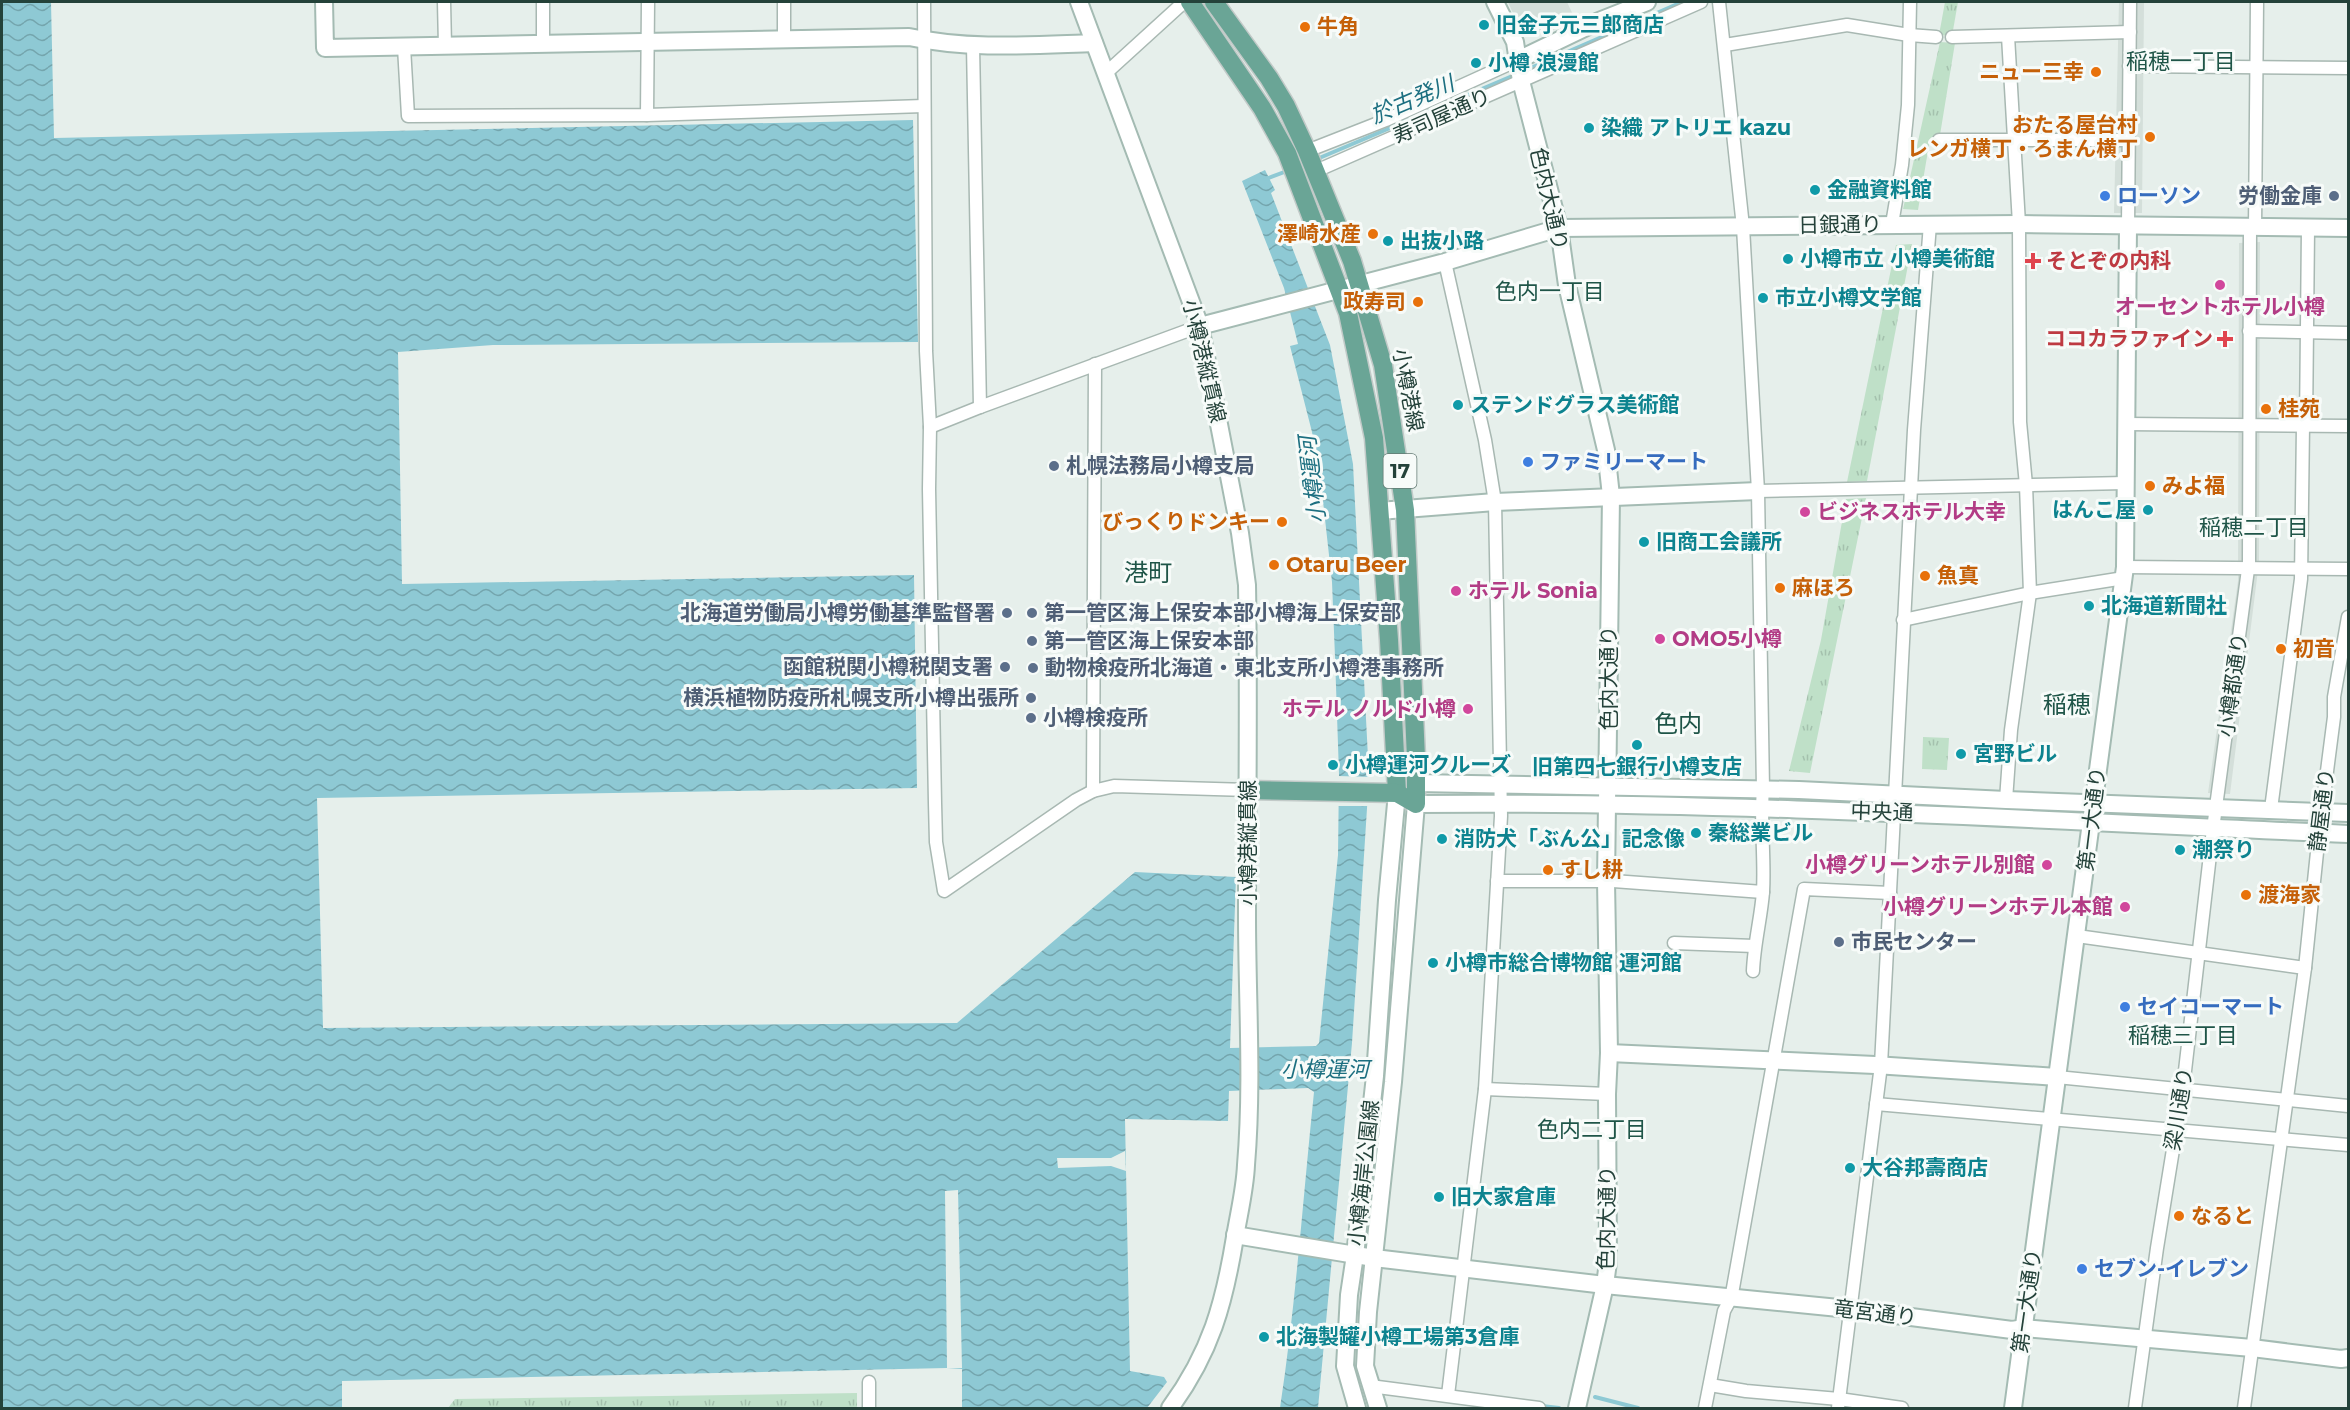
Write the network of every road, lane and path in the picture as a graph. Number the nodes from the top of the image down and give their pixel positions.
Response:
1 (324, 2) edge
2 (444, 2) edge
3 (543, 2) edge
4 (648, 2) edge
5 (784, 2) edge
6 (924, 2) edge
7 (1079, 2) edge
8 (1184, 2) edge
9 (1190, 2) edge
10 (1214, 2) edge
11 (1495, 2) edge
12 (1647, 2) edge
13 (1701, 2) edge
14 (1719, 2) edge
15 (1910, 2) edge
16 (2130, 2) edge
17 (2257, 2) edge
18 (2130, 32) junction
19 (1909, 35) junction
20 (2008, 36) junction
21 (1936, 37) dead end
22 (1952, 37) dead end
23 (784, 40) junction
24 (923, 40) junction
25 (649, 42) junction
26 (1094, 43) junction
27 (543, 44) junction
28 (1725, 45) junction
29 (445, 46) junction
30 (973, 46) junction
31 (404, 47) junction
32 (2129, 66) junction
33 (2256, 67) junction
34 (2349, 68) edge
35 (1520, 70) junction
36 (1106, 73) junction
37 (924, 106) junction
38 (647, 114) junction
39 (1939, 140) dead end
40 (2128, 140) junction
41 (2014, 141) junction
42 (1307, 151) junction
43 (1316, 171) junction
44 (1892, 224) junction
45 (1930, 224) junction
46 (2019, 224) junction
47 (1743, 227) junction
48 (2128, 227) junction
49 (2253, 227) junction
50 (1559, 228) junction
51 (2308, 228) junction
52 (2349, 228) edge
53 (1445, 261) junction
54 (1359, 283) junction
55 (1339, 288) junction
56 (1200, 326) junction
57 (2249, 331) junction
58 (2307, 332) junction
59 (2349, 333) edge
60 (1095, 364) junction
61 (980, 407) junction
62 (2126, 424) junction
63 (2248, 425) junction
64 (2304, 425) junction
65 (2349, 426) edge
66 (930, 428) junction
67 (2125, 483) junction
68 (2026, 485) junction
69 (1911, 488) junction
70 (1758, 491) junction
71 (1611, 496) junction
72 (1494, 502) junction
73 (1405, 510) junction
74 (1379, 511) junction
75 (2249, 566) junction
76 (2302, 568) junction
77 (2349, 569) edge
78 (2125, 572) junction
79 (2030, 593) junction
80 (2349, 617) edge
81 (1903, 620) junction
82 (1416, 783) junction
83 (1500, 785) junction
84 (1608, 787) junction
85 (1763, 789) junction
86 (1248, 790) junction
87 (1093, 791) junction
88 (1397, 793) junction
89 (1895, 794) junction
90 (2006, 800) junction
91 (1500, 802) junction
92 (2095, 802) junction
93 (1416, 804) junction
94 (1608, 804) junction
95 (1761, 808) junction
96 (2217, 808) junction
97 (2271, 809) junction
98 (2322, 811) junction
99 (1894, 813) junction
100 (2349, 813) edge
101 (2093, 822) junction
102 (2213, 829) junction
103 (2319, 833) junction
104 (2349, 834) edge
105 (1497, 880) junction
106 (1606, 881) junction
107 (1762, 892) junction
108 (1890, 893) junction
109 (2076, 936) junction
110 (1674, 943) dead end
111 (1754, 946) junction
112 (2199, 955) junction
113 (2305, 968) junction
114 (1753, 971) dead end
115 (1610, 1053) junction
116 (1774, 1061) junction
117 (1881, 1065) junction
118 (2057, 1077) junction
119 (2183, 1088) junction
120 (1485, 1089) junction
121 (1607, 1094) junction
122 (2286, 1100) junction
123 (1876, 1104) junction
124 (2349, 1106) edge
125 (2052, 1119) junction
126 (2176, 1130) junction
127 (2281, 1139) junction
128 (2349, 1146) edge
129 (1236, 1235) junction
130 (1355, 1255) junction
131 (1374, 1258) junction
132 (1463, 1268) junction
133 (1605, 1285) junction
134 (1731, 1298) junction
135 (1849, 1309) junction
136 (2024, 1328) junction
137 (2145, 1339) junction
138 (2252, 1348) junction
139 (2349, 1358) edge
140 (869, 1382) dead end
141 (1710, 1384) junction
142 (1370, 1386) junction
143 (1448, 1395) junction
144 (1838, 1404) edge
145 (1172, 1406) edge
146 (869, 1408) edge
147 (1357, 1408) edge
148 (1378, 1408) edge
149 (1539, 1408) edge
150 (1577, 1408) edge
151 (1705, 1408) edge
152 (1902, 1408) edge
153 (2013, 1408) edge
154 (2135, 1408) edge
155 (2244, 1408) edge

1 - 31 street
2 - 29 street
3 - 27 street
4 - 25 street
5 - 23 street
6 - 24 street
7 - 26 street, 小樽港縦貫線
8 - 36 street
9 - 55 main road, 小樽港線 / 17
10 - 42 main road, 小樽港線 / 17
11 - 35 street, 色内大通り
12 - 35 street, 寿司屋通り
13 - 35 street, 寿司屋通り
14 - 28 street
15 - 19 street
16 - 18 street
17 - 33 street, 小樽都通り
18 - 20 street
18 - 32 street
19 - 21 street
19 - 28 street
19 - 44 street
20 - 22 street
20 - 41 street
23 - 24 street
23 - 25 street
24 - 30 street
24 - 37 street
25 - 27 street
25 - 38 street
26 - 30 street
26 - 36 street, 小樽港縦貫線
27 - 29 street
28 - 47 street
29 - 31 street
30 - 61 street
31 - 38 street
32 - 33 street
32 - 40 street
33 - 34 street
33 - 49 street, 小樽都通り
35 - 42 street, 寿司屋通り
35 - 43 street, 寿司屋通り
35 - 50 street, 色内大通り
36 - 56 street, 小樽港縦貫線
37 - 38 street
37 - 66 street
39 - 41 street
40 - 41 street
40 - 48 street
41 - 46 street
42 - 43 main road, 小樽港線 / 17
43 - 54 main road, 小樽港線 / 17
44 - 45 street, 日銀通り
44 - 47 street, 日銀通り
45 - 46 street, 日銀通り
45 - 69 street
46 - 48 street, 日銀通り
46 - 68 street
47 - 50 street, 日銀通り
47 - 70 street
48 - 49 street, 日銀通り
48 - 62 street, 第一大通り
49 - 51 street, 日銀通り
49 - 57 street, 小樽都通り
50 - 53 street, 日銀通り
50 - 71 street, 色内大通り
51 - 52 street, 日銀通り
51 - 58 street
53 - 54 street, 日銀通り
53 - 72 street
54 - 55 street, 日銀通り
54 - 73 main road, 小樽港線 / 17
55 - 56 street, 日銀通り
55 - 74 main road, 小樽港線 / 17
56 - 60 street
56 - 86 street, 小樽港縦貫線
57 - 58 street
57 - 63 street, 小樽都通り
58 - 59 street
58 - 64 street
60 - 61 street
60 - 87 street
61 - 66 street
62 - 63 street
62 - 67 street, 第一大通り
63 - 64 street
63 - 75 street, 小樽都通り
64 - 65 street
64 - 76 street
66 - 87 street
67 - 68 street
67 - 78 street, 第一大通り
68 - 69 street
68 - 79 street
69 - 70 street
69 - 81 street
70 - 71 street
70 - 85 street
71 - 72 street
71 - 84 street, 色内大通り
72 - 73 street
72 - 83 street
73 - 74 street
73 - 82 main road, 小樽港線 / 17
74 - 88 main road, 小樽港線 / 17
75 - 76 street
75 - 78 street
75 - 96 street, 小樽都通り
76 - 77 street
76 - 97 street
78 - 79 street
78 - 92 street, 第一大通り
79 - 81 street
79 - 90 street
80 - 98 street, 静屋通り
81 - 89 street
82 - 83 street, 中央通
82 - 88 main road
82 - 93 main road, 小樽港線 / 17
83 - 84 street, 中央通
83 - 91 street
84 - 85 street, 中央通
84 - 94 street, 色内大通り
85 - 89 street, 中央通
85 - 95 street
86 - 87 street
86 - 88 main road
86 - 129 street, 小樽港縦貫線
88 - 93 main road
88 - 130 street, 小樽海岸公園線
89 - 90 street, 中央通
89 - 99 street
90 - 92 street, 中央通
91 - 93 street, 中央通
91 - 94 street, 中央通
91 - 105 street
92 - 96 street, 中央通
92 - 101 street, 第一大通り
93 - 131 street, 小樽海岸公園線
94 - 95 street, 中央通
94 - 106 street, 色内大通り
95 - 99 street, 中央通
95 - 107 street
96 - 97 street, 中央通
96 - 102 street, 梁川通り
97 - 98 street, 中央通
98 - 100 street, 中央通
98 - 103 street, 静屋通り
99 - 101 street, 中央通
99 - 108 street
101 - 102 street, 中央通
101 - 109 street, 第一大通り
102 - 103 street, 中央通
102 - 112 street, 梁川通り
103 - 104 street, 中央通
103 - 113 street, 静屋通り
105 - 106 street
105 - 120 street
106 - 107 street
106 - 115 street, 色内大通り
107 - 111 street
108 - 116 street
108 - 117 street
109 - 112 street
109 - 118 street, 第一大通り
110 - 111 street
111 - 114 street
112 - 113 street
112 - 119 street, 梁川通り
113 - 122 street, 静屋通り
115 - 116 street
115 - 121 street, 色内大通り
116 - 117 street
116 - 134 street
117 - 118 street
117 - 123 street
118 - 119 street
118 - 125 street, 第一大通り
119 - 122 street
119 - 126 street, 梁川通り
120 - 121 street
120 - 132 street
121 - 133 street, 色内大通り
122 - 124 street
122 - 127 street, 静屋通り
123 - 125 street
123 - 135 street
125 - 126 street
125 - 136 street, 第一大通り
126 - 127 street
126 - 137 street, 梁川通り
127 - 128 street
127 - 138 street, 静屋通り
129 - 130 street, 竜宮通り
129 - 145 street
130 - 131 street, 竜宮通り
130 - 147 street, 小樽海岸公園線
131 - 132 street, 竜宮通り
131 - 142 street, 小樽海岸公園線
132 - 133 street, 竜宮通り
132 - 143 street
133 - 134 street, 竜宮通り
133 - 150 street, 色内大通り
134 - 135 street, 竜宮通り
134 - 141 street
135 - 136 street, 竜宮通り
135 - 144 street
136 - 137 street, 竜宮通り
136 - 153 street, 第一大通り
137 - 138 street, 竜宮通り
137 - 154 street, 梁川通り
138 - 139 street, 竜宮通り
138 - 155 street, 静屋通り
140 - 146 street
141 - 144 street
141 - 151 street
142 - 143 street
142 - 148 street, 小樽海岸公園線
143 - 149 street
144 - 152 street

